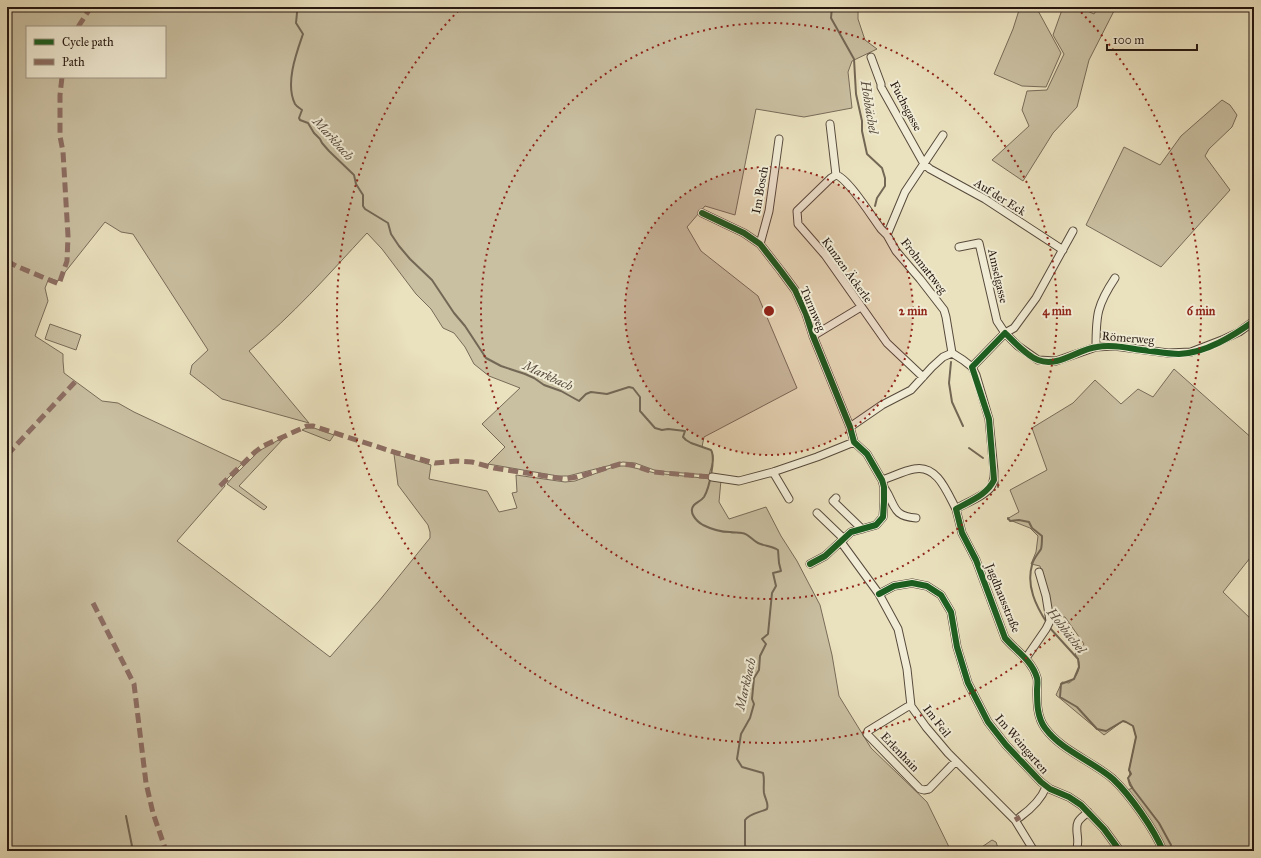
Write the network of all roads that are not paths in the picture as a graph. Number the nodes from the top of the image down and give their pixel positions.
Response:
1 (871, 57) dead end
2 (830, 124) dead end
3 (943, 135) dead end
4 (779, 139) dead end
5 (924, 164) junction
6 (836, 175) junction
7 (702, 214) dead end
8 (1073, 231) dead end
9 (887, 235) junction
10 (760, 244) junction
11 (959, 247) dead end
12 (1063, 250) junction
13 (1115, 278) dead end
14 (861, 307) junction
15 (1254, 321) edge
16 (1005, 333) junction
17 (813, 336) junction
18 (1096, 347) junction
19 (952, 353) junction
20 (972, 367) junction
21 (923, 377) junction
22 (850, 427) junction
23 (854, 442) junction
24 (773, 472) junction
25 (712, 477) dead end
26 (883, 484) junction
27 (836, 498) dead end
28 (789, 499) dead end
29 (956, 509) junction
30 (817, 513) dead end
31 (916, 518) dead end
32 (862, 529) junction
33 (843, 541) junction
34 (810, 564) dead end
35 (1040, 572) dead end
36 (879, 594) junction
37 (1026, 658) junction
38 (912, 706) junction
39 (956, 761) junction
40 (1046, 786) junction
41 (1088, 812) junction
42 (1020, 817) dead end
43 (1034, 851) edge
44 (1076, 851) edge
45 (1120, 851) edge
46 (1163, 851) edge

1 - 5 street, Fuchsgasse
2 - 6 street
3 - 5 street, Frohmattweg
4 - 10 street, Im Bosch
5 - 9 street, Frohmattweg
5 - 12 street, Auf der Eck
6 - 9 street
6 - 14 street, Kunzen Äckerle
7 - 10 street, Turmweg
8 - 12 street
9 - 19 street, Frohmattweg
10 - 17 street, Turmweg
11 - 16 street, Amselgasse
12 - 16 street
13 - 18 street
14 - 17 street
14 - 21 street, Kunzen Äckerle
15 - 18 street, Römerweg
16 - 18 street, Römerweg
16 - 20 street
17 - 22 street, Turmweg
19 - 20 street
19 - 21 street
20 - 29 street
21 - 22 street
22 - 23 street, Turmweg
23 - 24 street
23 - 26 street
24 - 25 street
24 - 28 street
26 - 29 street, Jagdhausstraße
26 - 31 street
26 - 32 street
27 - 32 street
29 - 37 street, Jagdhausstraße
30 - 33 street, Im Feil
32 - 33 street
33 - 34 street
33 - 36 street, Im Feil
35 - 37 street
36 - 38 street, Im Feil
36 - 40 street, Im Weingarten
37 - 46 street, Jagdhausstraße
38 - 39 street, Im Feil
38 - 39 street, Erlenhain
39 - 43 street, Im Feil
40 - 41 street, Im Weingarten
40 - 42 street, Im Weingarten
41 - 44 street
41 - 45 street, Im Weingarten

